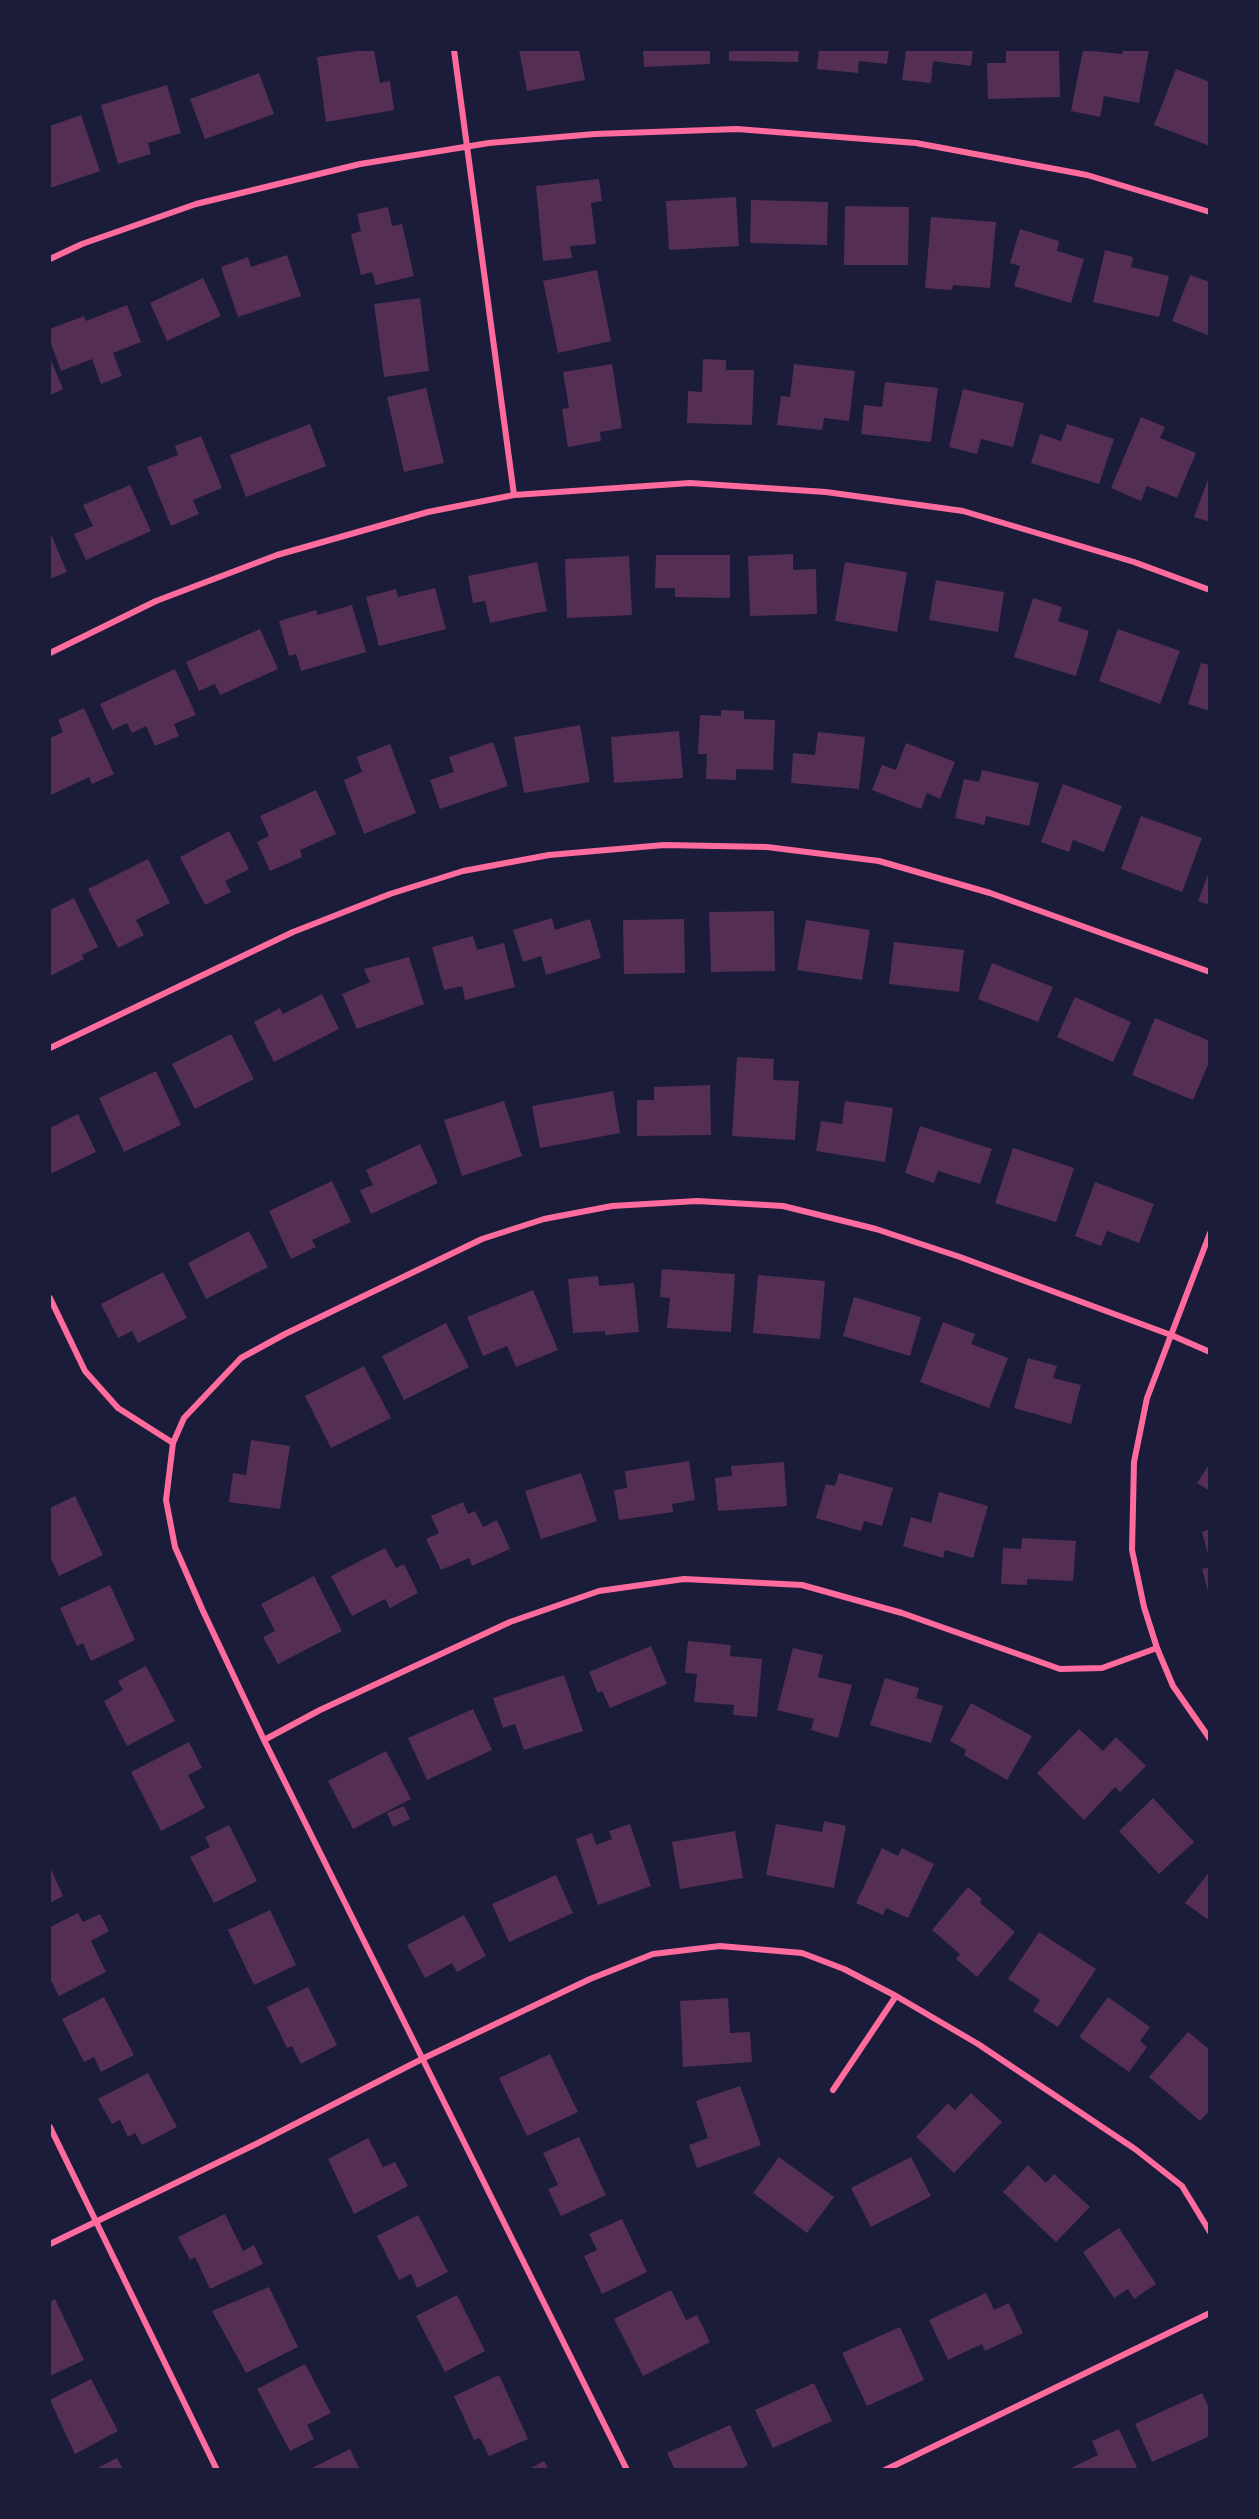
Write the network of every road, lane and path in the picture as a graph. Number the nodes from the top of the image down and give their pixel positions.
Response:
1 (454, 50) edge
2 (468, 146) junction
3 (1209, 213) edge
4 (50, 260) edge
5 (514, 495) junction
6 (1209, 590) edge
7 (50, 653) edge
8 (1209, 972) edge
9 (50, 1048) edge
10 (1209, 1233) edge
11 (50, 1298) edge
12 (1171, 1335) junction
13 (1209, 1352) edge
14 (173, 1443) junction
15 (1156, 1648) junction
16 (1209, 1739) edge
17 (264, 1740) junction
18 (896, 1996) junction
19 (424, 2058) junction
20 (833, 2090) dead end
21 (50, 2127) edge
22 (95, 2223) junction
23 (1209, 2232) edge
24 (50, 2244) edge
25 (1209, 2313) edge
26 (217, 2469) edge
27 (627, 2469) edge
28 (885, 2469) edge

1 - 2 street
2 - 3 street
2 - 4 street
2 - 5 street
5 - 6 street
5 - 7 street
8 - 9 street
10 - 12 street
11 - 14 street
12 - 13 street
12 - 14 street
12 - 15 street
14 - 17 street
15 - 16 street
15 - 17 street
17 - 19 street
18 - 19 street
18 - 20 street
18 - 23 street
19 - 22 street
19 - 27 street
21 - 22 street
22 - 24 street
22 - 26 street
25 - 28 street

